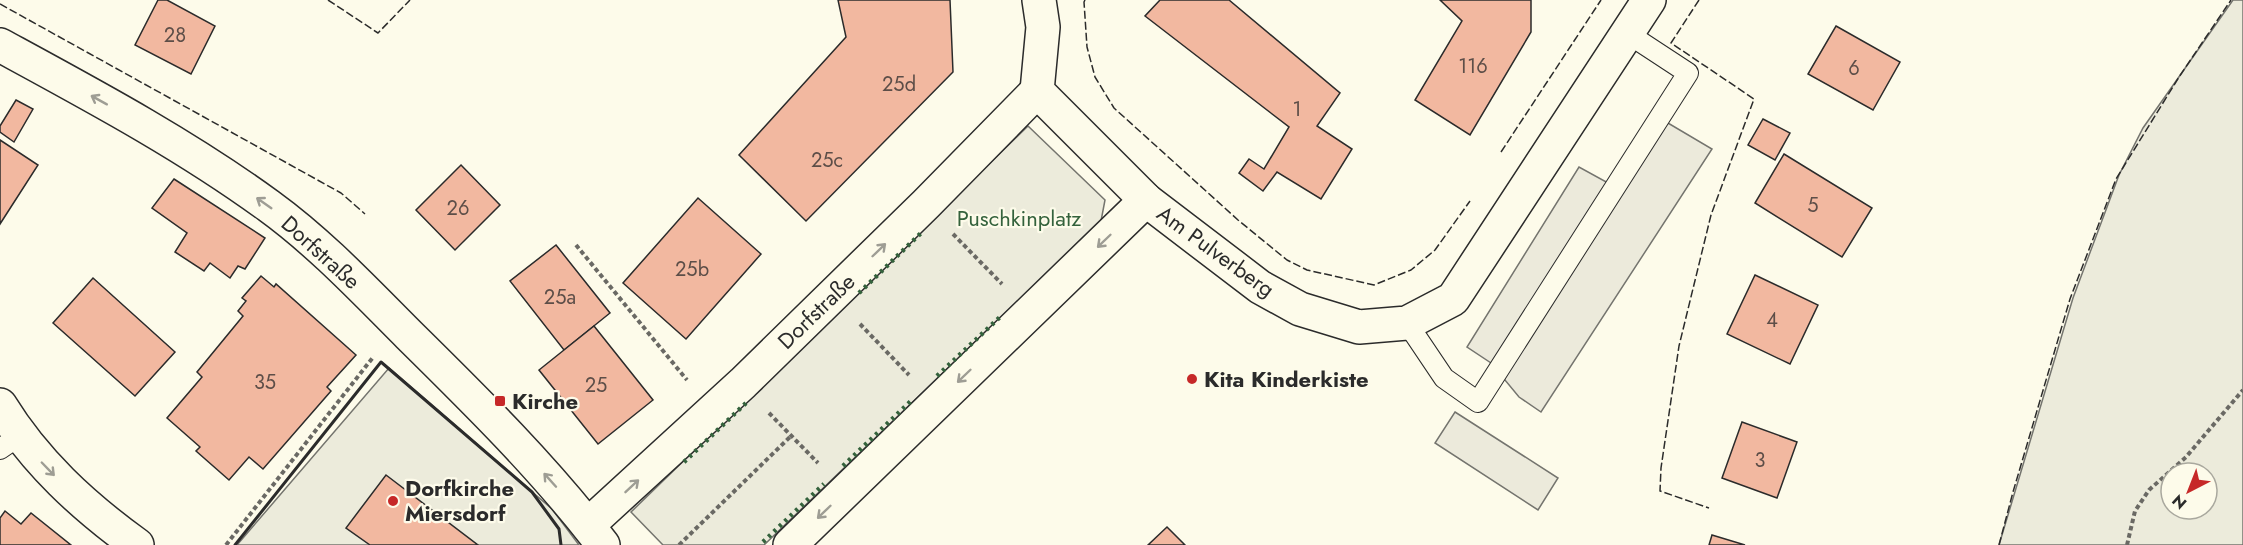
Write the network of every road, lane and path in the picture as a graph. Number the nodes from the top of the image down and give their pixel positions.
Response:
1 (1039, 0) edge
2 (1648, 0) edge
3 (1627, 33) junction
4 (0, 45) edge
5 (1038, 91) junction
6 (1146, 200) junction
7 (926, 204) junction
8 (576, 245) dead end
9 (832, 296) junction
10 (1030, 313) junction
11 (1407, 323) junction
12 (401, 327) junction
13 (742, 383) junction
14 (2243, 390) edge
15 (937, 403) junction
16 (0, 405) edge
17 (713, 411) junction
18 (791, 436) junction
19 (9, 442) edge
20 (846, 491) junction
21 (596, 535) edge
22 (137, 545) edge
23 (226, 545) edge
24 (679, 545) edge
25 (790, 545) edge
26 (2127, 545) edge

1 - 5 street
2 - 3 street, Am Pulverberg
3 - 11 street, Am Pulverberg
3 - 11 lane
12 -> 4 street, Dorfstraße
5 - 6 street, Am Pulverberg
5 - 7 street, Dorfstraße
6 -> 10 street
6 - 11 street, Am Pulverberg
9 -> 7 street, Dorfstraße
7 - 10 path
8 - 17 path
9 - 13 street, Dorfstraße
9 - 15 path
10 -> 15 street
21 -> 12 street, Dorfstraße
12 - 23 path
13 - 17 street, Dorfstraße
13 - 18 path
14 - 26 path
15 - 20 street
16 - 19 street
21 -> 17 street, Dorfstraße
18 - 20 path
18 - 24 path
19 -> 22 street
20 -> 25 street

